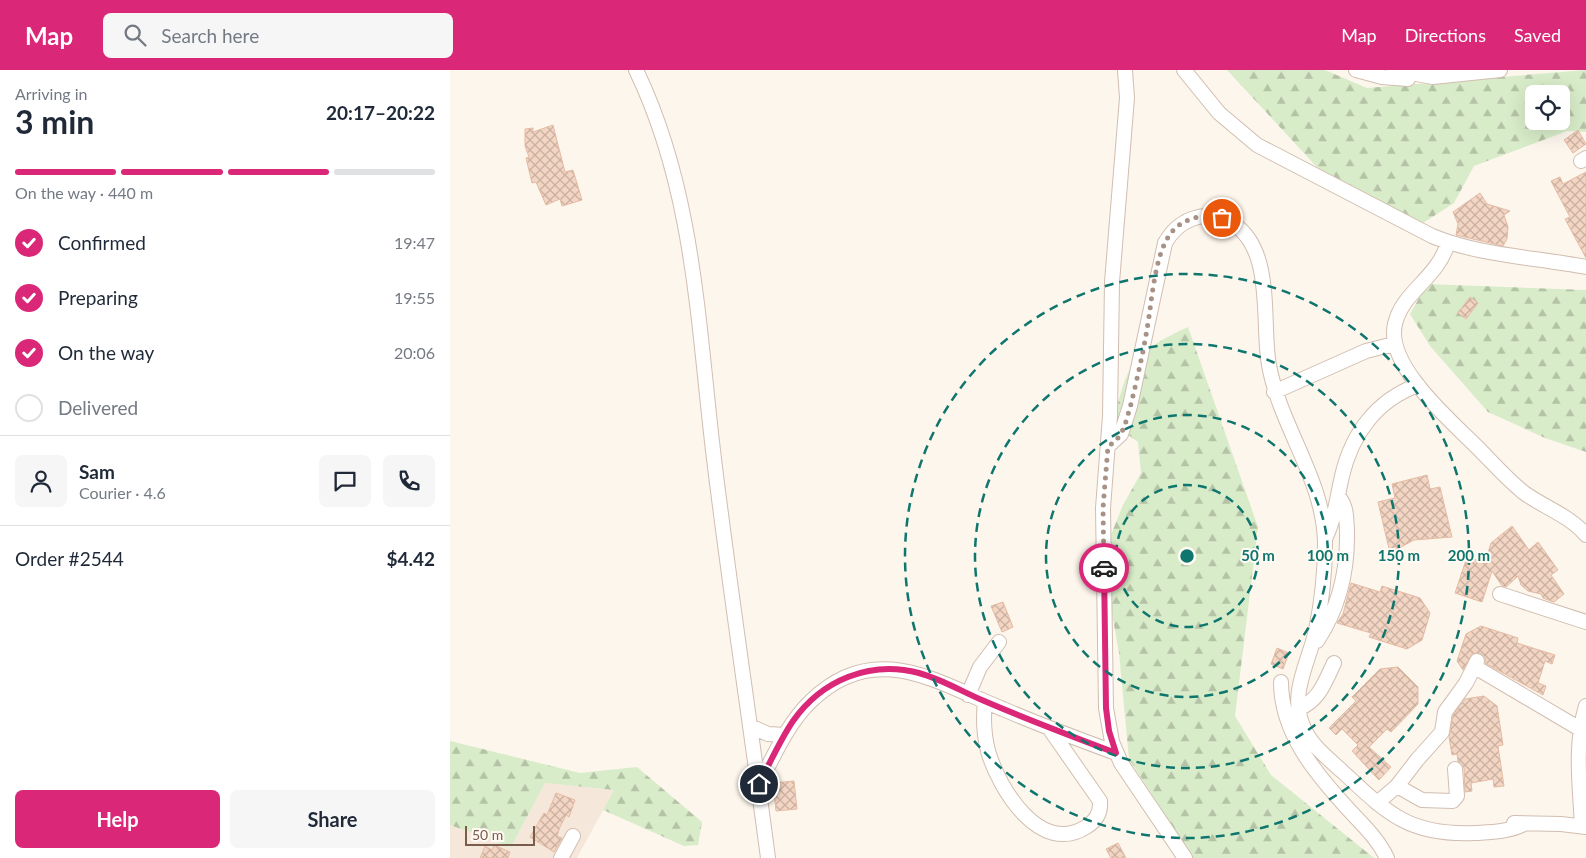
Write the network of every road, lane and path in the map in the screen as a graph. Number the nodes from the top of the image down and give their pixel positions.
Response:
1 (636, 70) edge
2 (1125, 70) edge
3 (1184, 70) edge
4 (1356, 70) edge
5 (1394, 70) edge
6 (1500, 70) edge
7 (1421, 76) junction
8 (1448, 243) junction
9 (1586, 267) edge
10 (1394, 344) junction
11 (1418, 385) junction
12 (1274, 392) junction
13 (1108, 446) junction
14 (1339, 497) junction
15 (1586, 535) edge
16 (1325, 540) junction
17 (1500, 594) dead end
18 (1586, 622) edge
19 (999, 642) dead end
20 (1311, 650) junction
21 (1334, 663) dead end
22 (1281, 682) dead end
23 (968, 695) junction
24 (985, 702) junction
25 (1586, 706) edge
26 (1298, 709) junction
27 (752, 727) junction
28 (1049, 728) junction
29 (1580, 729) junction
30 (785, 735) junction
31 (1116, 753) junction
32 (1455, 769) dead end
33 (759, 784) junction
34 (1397, 786) junction
35 (1377, 803) junction
36 (1584, 826) edge
37 (573, 836) dead end
38 (561, 858) edge
39 (768, 858) edge
40 (1185, 858) edge
41 (1387, 858) edge

1 - 27 street
2 - 13 street
3 - 8 street
4 - 7 street
5 - 7 street
6 - 7 street
8 - 9 street
8 - 10 street
10 - 11 street
10 - 12 street
11 - 14 street
11 - 15 street
12 - 13 street
12 - 16 street
13 - 31 street
14 - 16 street
14 - 20 street
16 - 20 street
17 - 18 street
19 - 23 street
20 - 26 street
21 - 26 street
22 - 41 street
23 - 24 street
23 - 30 street
24 - 28 street
24 - 28 street
25 - 29 street
26 - 35 street
27 - 30 street
27 - 33 street
28 - 31 street
29 - 34 street
29 - 36 street
30 - 33 street
31 - 40 street
32 - 34 street
33 - 39 street
34 - 35 street
35 - 36 street
37 - 38 street

